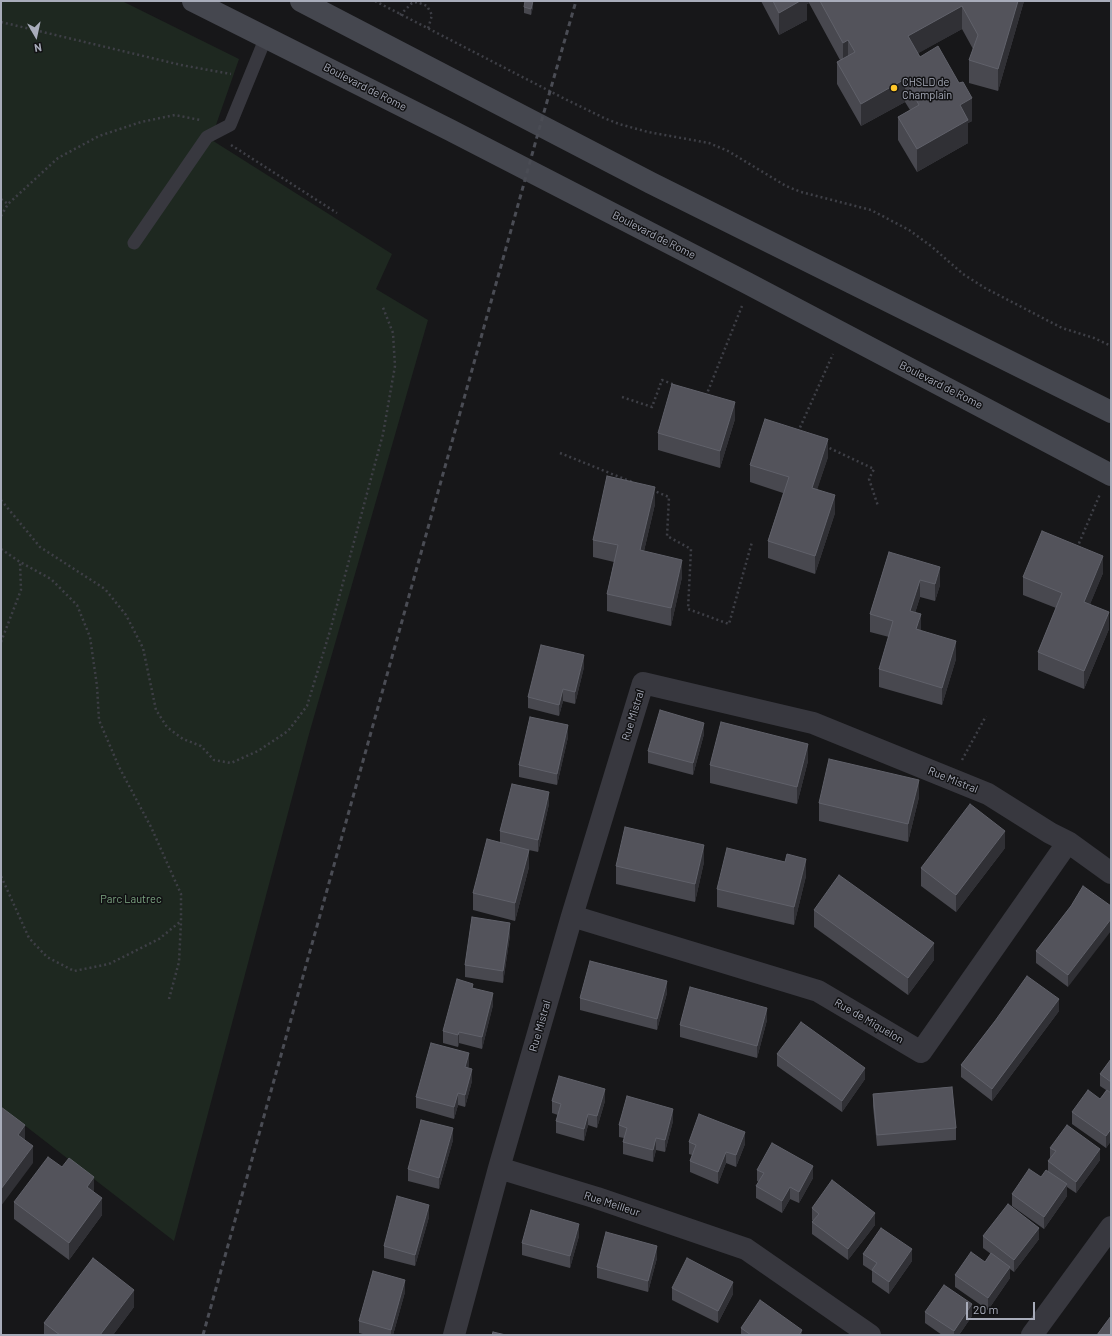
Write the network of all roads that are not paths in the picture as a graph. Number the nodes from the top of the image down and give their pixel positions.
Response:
1 (193, 1) edge
2 (301, 1) edge
3 (266, 37) junction
4 (134, 244) dead end
5 (1111, 412) edge
6 (1106, 484) edge
7 (1068, 842) junction
8 (1111, 873) edge
9 (572, 916) junction
10 (499, 1168) junction
11 (1111, 1227) edge
12 (454, 1335) edge
13 (870, 1335) edge
14 (1032, 1335) edge

1 - 3 main road, Boulevard de Rome
2 - 5 main road
3 - 4 lane
3 - 6 main road, Boulevard de Rome
7 - 8 street, Rue Mistral
7 - 9 street, Rue de Miquelon
7 - 9 street, Rue Mistral
9 - 10 street, Rue Mistral
10 - 12 street
10 - 13 street, Rue Meilleur
11 - 14 street

